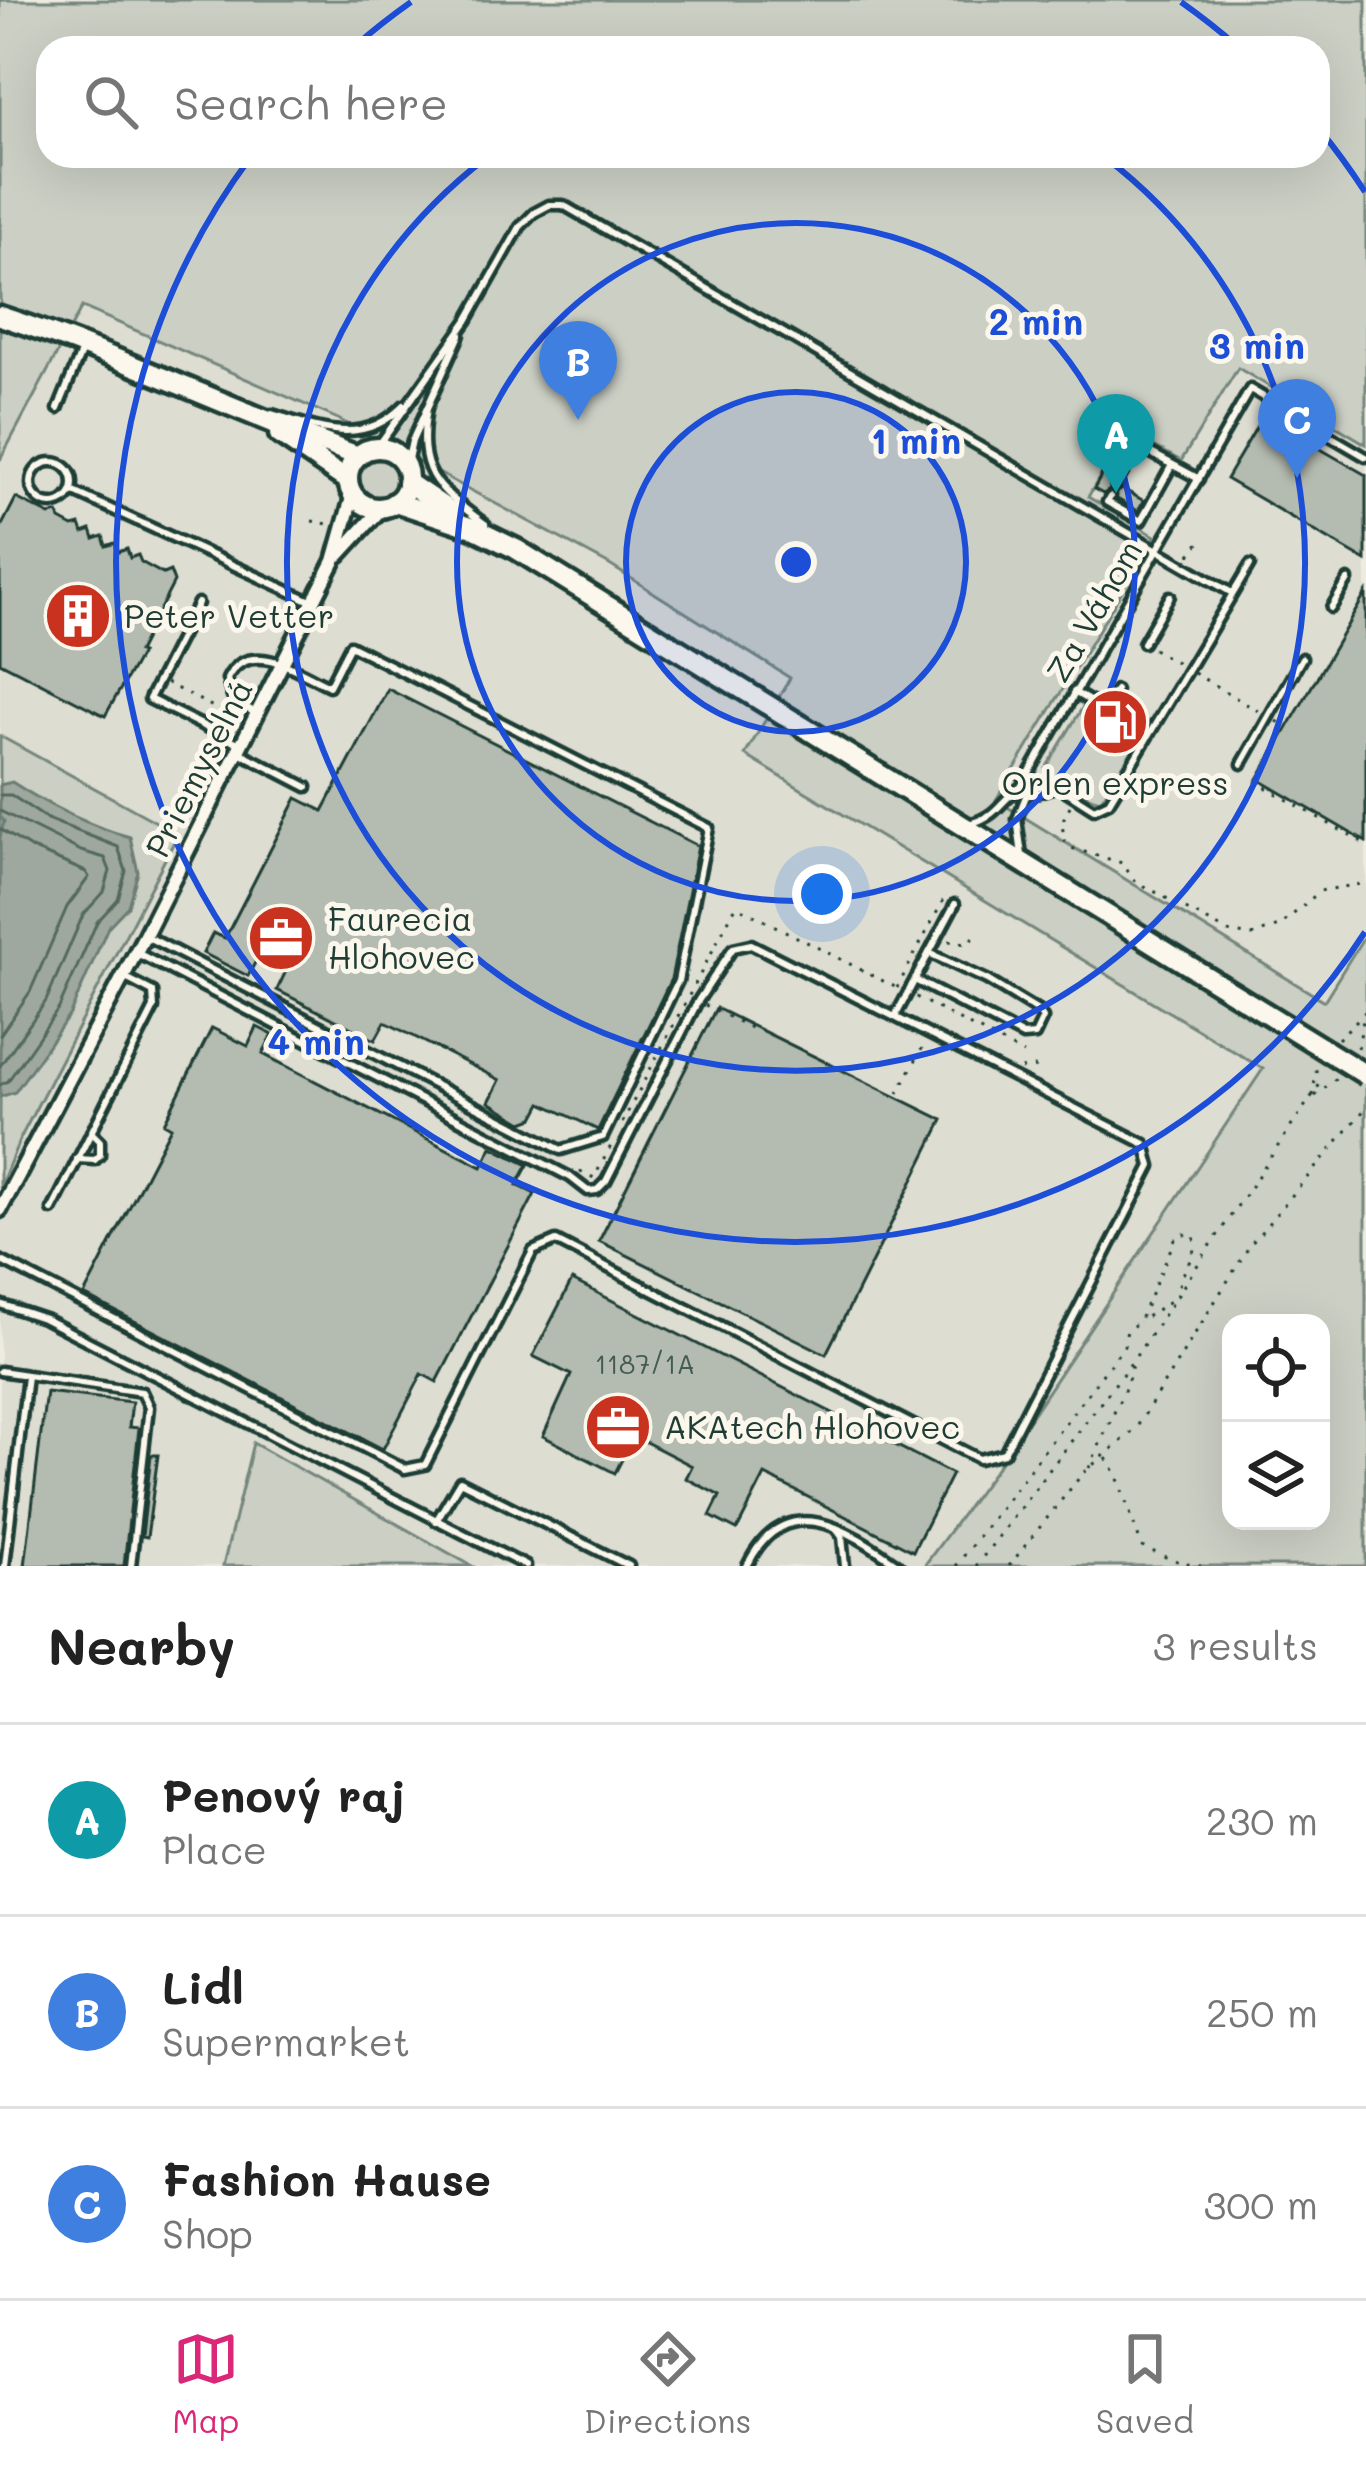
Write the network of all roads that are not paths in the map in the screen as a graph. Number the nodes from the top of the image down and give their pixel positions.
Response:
1 (0, 316) edge
2 (466, 321) junction
3 (83, 347) junction
4 (416, 394) junction
5 (224, 404) junction
6 (427, 408) junction
7 (58, 409) dead end
8 (255, 418) junction
9 (367, 452) junction
10 (1366, 457) edge
11 (1172, 465) junction
12 (406, 475) junction
13 (1198, 479) junction
14 (1116, 485) dead end
15 (351, 488) junction
16 (72, 491) junction
17 (1110, 497) dead end
18 (388, 505) junction
19 (473, 527) junction
20 (516, 549) junction
21 (1157, 549) junction
22 (334, 561) junction
23 (1250, 565) dead end
24 (1348, 580) dead end
25 (1232, 592) junction
26 (1170, 596) dead end
27 (313, 602) junction
28 (198, 603) dead end
29 (1331, 608) dead end
30 (1143, 643) road end
31 (1302, 658) dead end
32 (282, 664) junction
33 (1115, 689) dead end
34 (1074, 692) junction
35 (1100, 710) junction
36 (256, 714) junction
37 (1146, 740) junction
38 (239, 748) junction
39 (1242, 764) dead end
40 (307, 787) dead end
41 (1021, 787) junction
42 (1026, 796) junction
43 (963, 826) junction
44 (1025, 864) junction
45 (955, 904) dead end
46 (145, 935) junction
47 (136, 952) junction
48 (928, 953) junction
49 (123, 976) junction
50 (914, 980) junction
51 (896, 1015) junction
52 (1366, 1076) edge
53 (91, 1132) junction
54 (77, 1159) junction
55 (0, 1210) edge
56 (52, 1210) dead end
57 (0, 1260) edge
58 (0, 1304) edge
59 (0, 1371) edge
60 (27, 1376) junction
61 (436, 1521) junction
62 (836, 1527) junction
63 (5, 1566) edge
64 (131, 1566) edge
65 (526, 1566) edge
66 (629, 1566) edge
67 (747, 1566) edge
68 (845, 1566) edge
69 (900, 1566) edge

1 - 3 main road
2 - 4 lane
2 - 6 lane
2 - 21 lane
3 - 5 main road
3 - 7 lane
4 - 5 lane
4 - 9 lane
5 - 8 main road
6 - 12 lane
6 - 20 lane
8 - 9 main road
8 - 15 main road
9 - 12 main road
9 - 15 main road
10 - 13 lane, Za Váhom
11 - 13 lane
11 - 14 lane
11 - 17 lane
12 - 18 main road
12 - 19 main road
13 - 21 lane, Za Váhom
15 - 18 main road
15 - 22 street, Priemyselná
16 - 16 lane
16 - 27 lane
18 - 19 main road
18 - 22 street, Priemyselná
19 - 20 main road
20 - 43 main road
21 - 25 lane
21 - 34 lane, Za Váhom
22 - 27 street, Priemyselná
23 - 25 lane
24 - 29 lane
25 - 37 lane
26 - 30 lane
27 - 32 street, Priemyselná
28 - 38 lane
31 - 39 lane
32 - 36 street, Priemyselná
32 - 36 lane
32 - 46 lane
33 - 35 lane
34 - 35 lane
34 - 41 lane, Za Váhom
35 - 37 lane
36 - 38 street, Priemyselná
37 - 42 lane
38 - 40 lane
38 - 46 street, Priemyselná
41 - 42 lane
41 - 43 lane
42 - 44 lane
43 - 44 main road
44 - 52 main road, bridge
45 - 48 lane
46 - 47 street, Priemyselná
47 - 49 street, Priemyselná
47 - 51 lane
48 - 50 lane
48 - 50 lane
49 - 53 lane
49 - 55 street, Priemyselná
50 - 51 lane
51 - 57 lane
53 - 54 lane
53 - 54 lane
54 - 56 lane
58 - 61 lane
59 - 60 lane
60 - 63 lane
60 - 64 lane
61 - 65 lane
61 - 66 lane
62 - 67 lane
62 - 68 lane
62 - 69 lane

